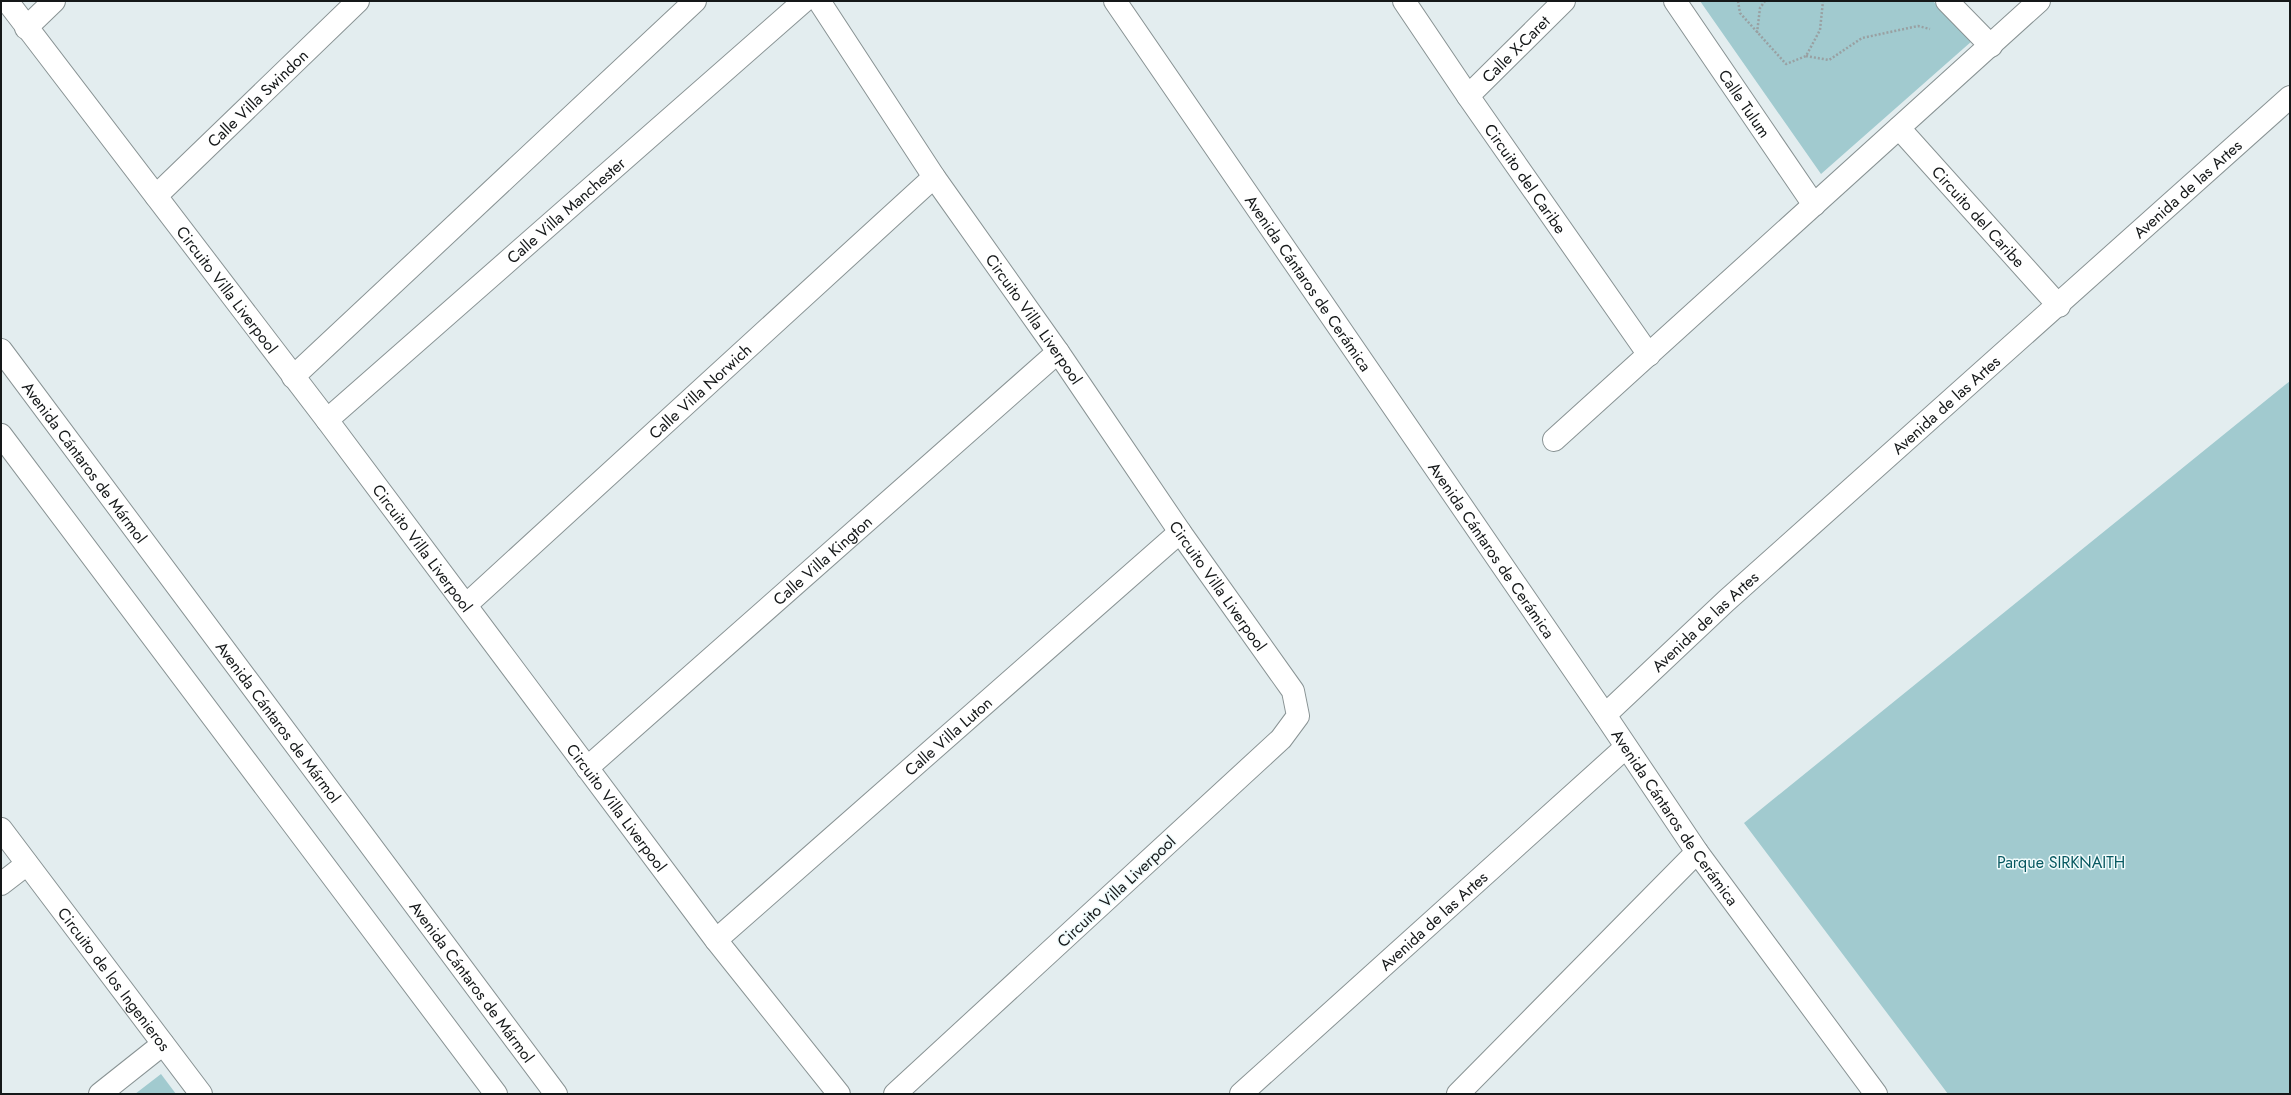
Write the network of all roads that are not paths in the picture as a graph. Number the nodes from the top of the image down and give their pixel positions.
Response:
1 (7, 1) edge
2 (54, 1) edge
3 (358, 1) edge
4 (695, 1) edge
5 (804, 1) edge
6 (819, 1) edge
7 (1115, 1) edge
8 (1404, 1) edge
9 (1564, 1) edge
10 (1675, 1) edge
11 (1947, 1) edge
12 (2039, 1) edge
13 (26, 28) junction
14 (1985, 40) junction
15 (1468, 96) junction
16 (2290, 97) edge
17 (1899, 128) junction
18 (934, 178) junction
19 (156, 196) junction
20 (1814, 206) junction
21 (2059, 306) junction
22 (1, 350) edge
23 (1058, 352) junction
24 (1649, 354) junction
25 (293, 377) junction
26 (327, 420) junction
27 (1, 435) edge
28 (1554, 440) dead end
29 (1180, 532) junction
30 (466, 605) junction
31 (1605, 715) junction
32 (1626, 747) junction
33 (587, 768) junction
34 (1, 829) edge
35 (1697, 852) junction
36 (27, 864) junction
37 (1, 884) edge
38 (716, 940) junction
39 (162, 1044) junction
40 (490, 1092) edge
41 (100, 1094) edge
42 (201, 1094) edge
43 (556, 1094) edge
44 (839, 1094) edge
45 (895, 1094) edge
46 (1241, 1094) edge
47 (1458, 1094) edge
48 (1876, 1094) edge

1 - 13 street, Circuito Villa Liverpool
2 - 13 street
3 - 19 street, Calle Villa Swindon
4 - 25 street
5 - 26 street, Calle Villa Manchester
6 - 18 street, Circuito Villa Liverpool
7 - 31 street, Avenida Cántaros de Cerámica
8 - 15 street, Circuito del Caribe
9 - 15 street, Calle X-Caret
10 - 20 street, Calle Tulum
11 - 14 street
12 - 14 street
13 - 19 street, Circuito Villa Liverpool
14 - 17 street
15 - 24 street, Circuito del Caribe
16 - 21 street, Avenida de las Artes
17 - 20 street
17 - 21 street, Circuito del Caribe
18 - 23 street, Circuito Villa Liverpool
18 - 30 street, Calle Villa Norwich
19 - 25 street, Circuito Villa Liverpool
20 - 24 street
21 - 31 street, Avenida de las Artes
22 - 43 street, Avenida Cántaros de Mármol
23 - 29 street, Circuito Villa Liverpool
23 - 33 street, Calle Villa Kington
24 - 28 street
25 - 26 street, Circuito Villa Liverpool
26 - 30 street, Circuito Villa Liverpool
27 - 40 street
29 - 38 street, Calle Villa Luton
29 - 45 street, Circuito Villa Liverpool
30 - 33 street, Circuito Villa Liverpool
31 - 32 street, Avenida Cántaros de Cerámica
32 - 35 street, Avenida Cántaros de Cerámica
32 - 46 street, Avenida de las Artes
33 - 38 street, Circuito Villa Liverpool
34 - 36 street, Circuito de los Ingenieros
35 - 47 street
35 - 48 street, Avenida Cántaros de Cerámica
36 - 37 street
36 - 39 street, Circuito de los Ingenieros
38 - 44 street, Circuito Villa Liverpool
39 - 41 street
39 - 42 street, Circuito de los Ingenieros

